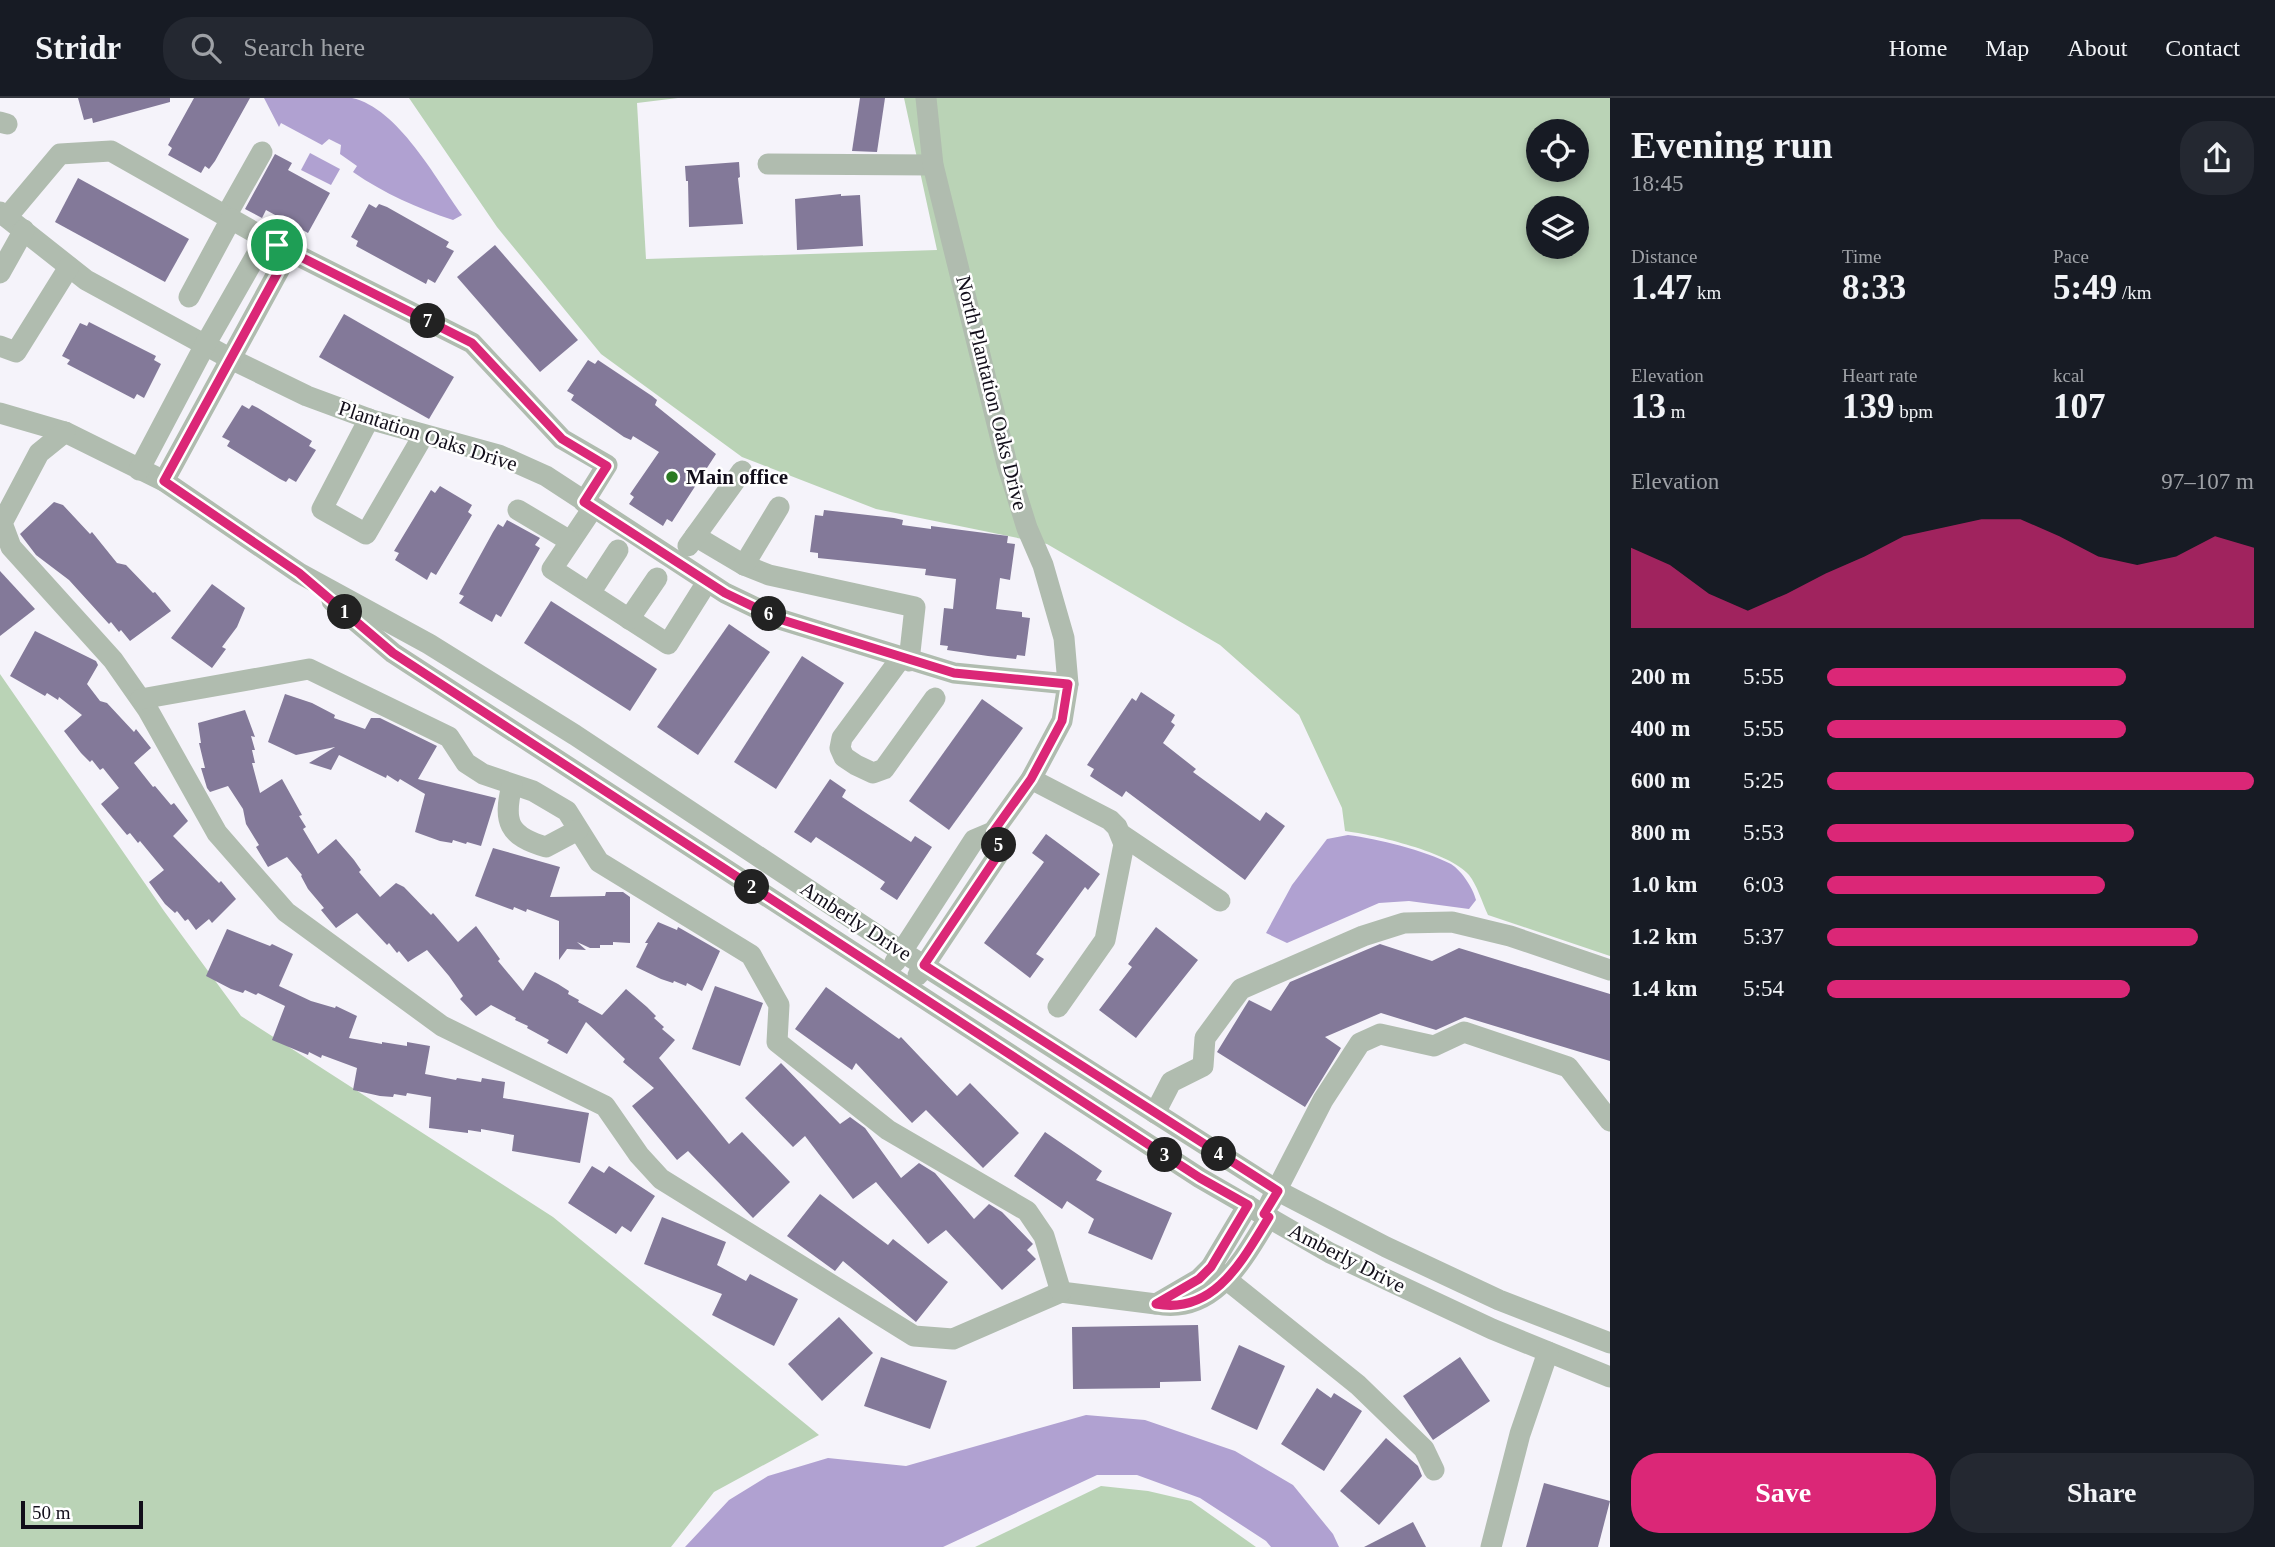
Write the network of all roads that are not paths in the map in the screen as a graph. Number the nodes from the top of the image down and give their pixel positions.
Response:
1 (926, 98) edge
2 (262, 152) dead end
3 (768, 164) dead end
4 (933, 165) junction
5 (229, 217) junction
6 (10, 220) edge
7 (277, 245) junction
8 (69, 267) junction
9 (0, 273) edge
10 (189, 297) dead end
11 (205, 345) junction
12 (0, 346) edge
13 (231, 359) junction
14 (0, 413) edge
15 (369, 419) junction
16 (65, 432) junction
17 (423, 436) junction
18 (139, 470) junction
19 (742, 471) dead end
20 (164, 481) junction
21 (589, 505) junction
22 (779, 507) dead end
23 (517, 510) dead end
24 (1, 521) edge
25 (695, 536) junction
26 (570, 541) junction
27 (618, 550) dead end
28 (676, 562) junction
29 (744, 565) junction
30 (299, 573) junction
31 (657, 578) dead end
32 (707, 582) junction
33 (590, 593) junction
34 (629, 619) junction
35 (905, 659) junction
36 (1068, 684) junction
37 (935, 698) dead end
38 (141, 699) junction
39 (1031, 779) junction
40 (512, 785) junction
41 (578, 830) junction
42 (993, 832) junction
43 (1122, 835) junction
44 (1220, 901) dead end
45 (901, 951) junction
46 (924, 965) junction
47 (1610, 970) edge
48 (887, 975) junction
49 (909, 989) junction
50 (1058, 1007) dead end
51 (1155, 1113) junction
52 (1610, 1121) edge
53 (1278, 1191) junction
54 (1260, 1212) junction
55 (1220, 1273) junction
56 (1061, 1292) junction
57 (1610, 1343) edge
58 (1548, 1352) junction
59 (1610, 1377) edge
60 (1434, 1470) dead end
61 (1491, 1547) edge

1 - 4 street, North Plantation Oaks Drive
2 - 5 street
3 - 4 street
4 - 36 street, North Plantation Oaks Drive
5 - 6 street
5 - 7 street
5 - 10 street
6 - 8 street, Plantation Oaks Drive
6 - 9 street
7 - 11 street
7 - 13 street
7 - 21 street
8 - 11 street, Plantation Oaks Drive
8 - 12 street
11 - 13 street, Plantation Oaks Drive
11 - 18 street
13 - 15 street, Plantation Oaks Drive
13 - 20 street
14 - 16 street, Amberly Drive
15 - 17 street, Plantation Oaks Drive
15 - 17 street
16 - 18 street, Amberly Drive
16 - 24 street
17 - 21 street, Plantation Oaks Drive
18 - 20 street, Amberly Drive
19 - 25 street
20 - 30 street, Amberly Drive
21 - 26 street
21 - 28 street, Plantation Oaks Drive
22 - 29 street
23 - 26 street
24 - 38 street
25 - 28 street
25 - 29 street
26 - 33 street
27 - 33 street
28 - 32 street, Plantation Oaks Drive
29 - 35 street
30 - 45 street, Amberly Drive
30 - 48 street, Amberly Drive
31 - 34 street
32 - 34 street
32 - 35 street, Plantation Oaks Drive
33 - 34 street
35 - 36 street, Plantation Oaks Drive
35 - 37 street
36 - 39 street
38 - 40 street
38 - 56 street
39 - 42 street
39 - 43 street
40 - 41 street
40 - 41 street
41 - 56 street
42 - 45 street
42 - 46 street
43 - 44 street
43 - 50 street
45 - 46 street, Amberly Drive
45 - 48 street
46 - 49 street
46 - 51 street, Amberly Drive
47 - 51 street
48 - 49 street, Amberly Drive
49 - 54 street, Amberly Drive
51 - 53 street, Amberly Drive
52 - 53 street
53 - 54 street
53 - 57 street, Amberly Drive
54 - 55 street
54 - 58 street, Amberly Drive
55 - 56 street
55 - 60 street
58 - 59 street, Amberly Drive
58 - 61 street

